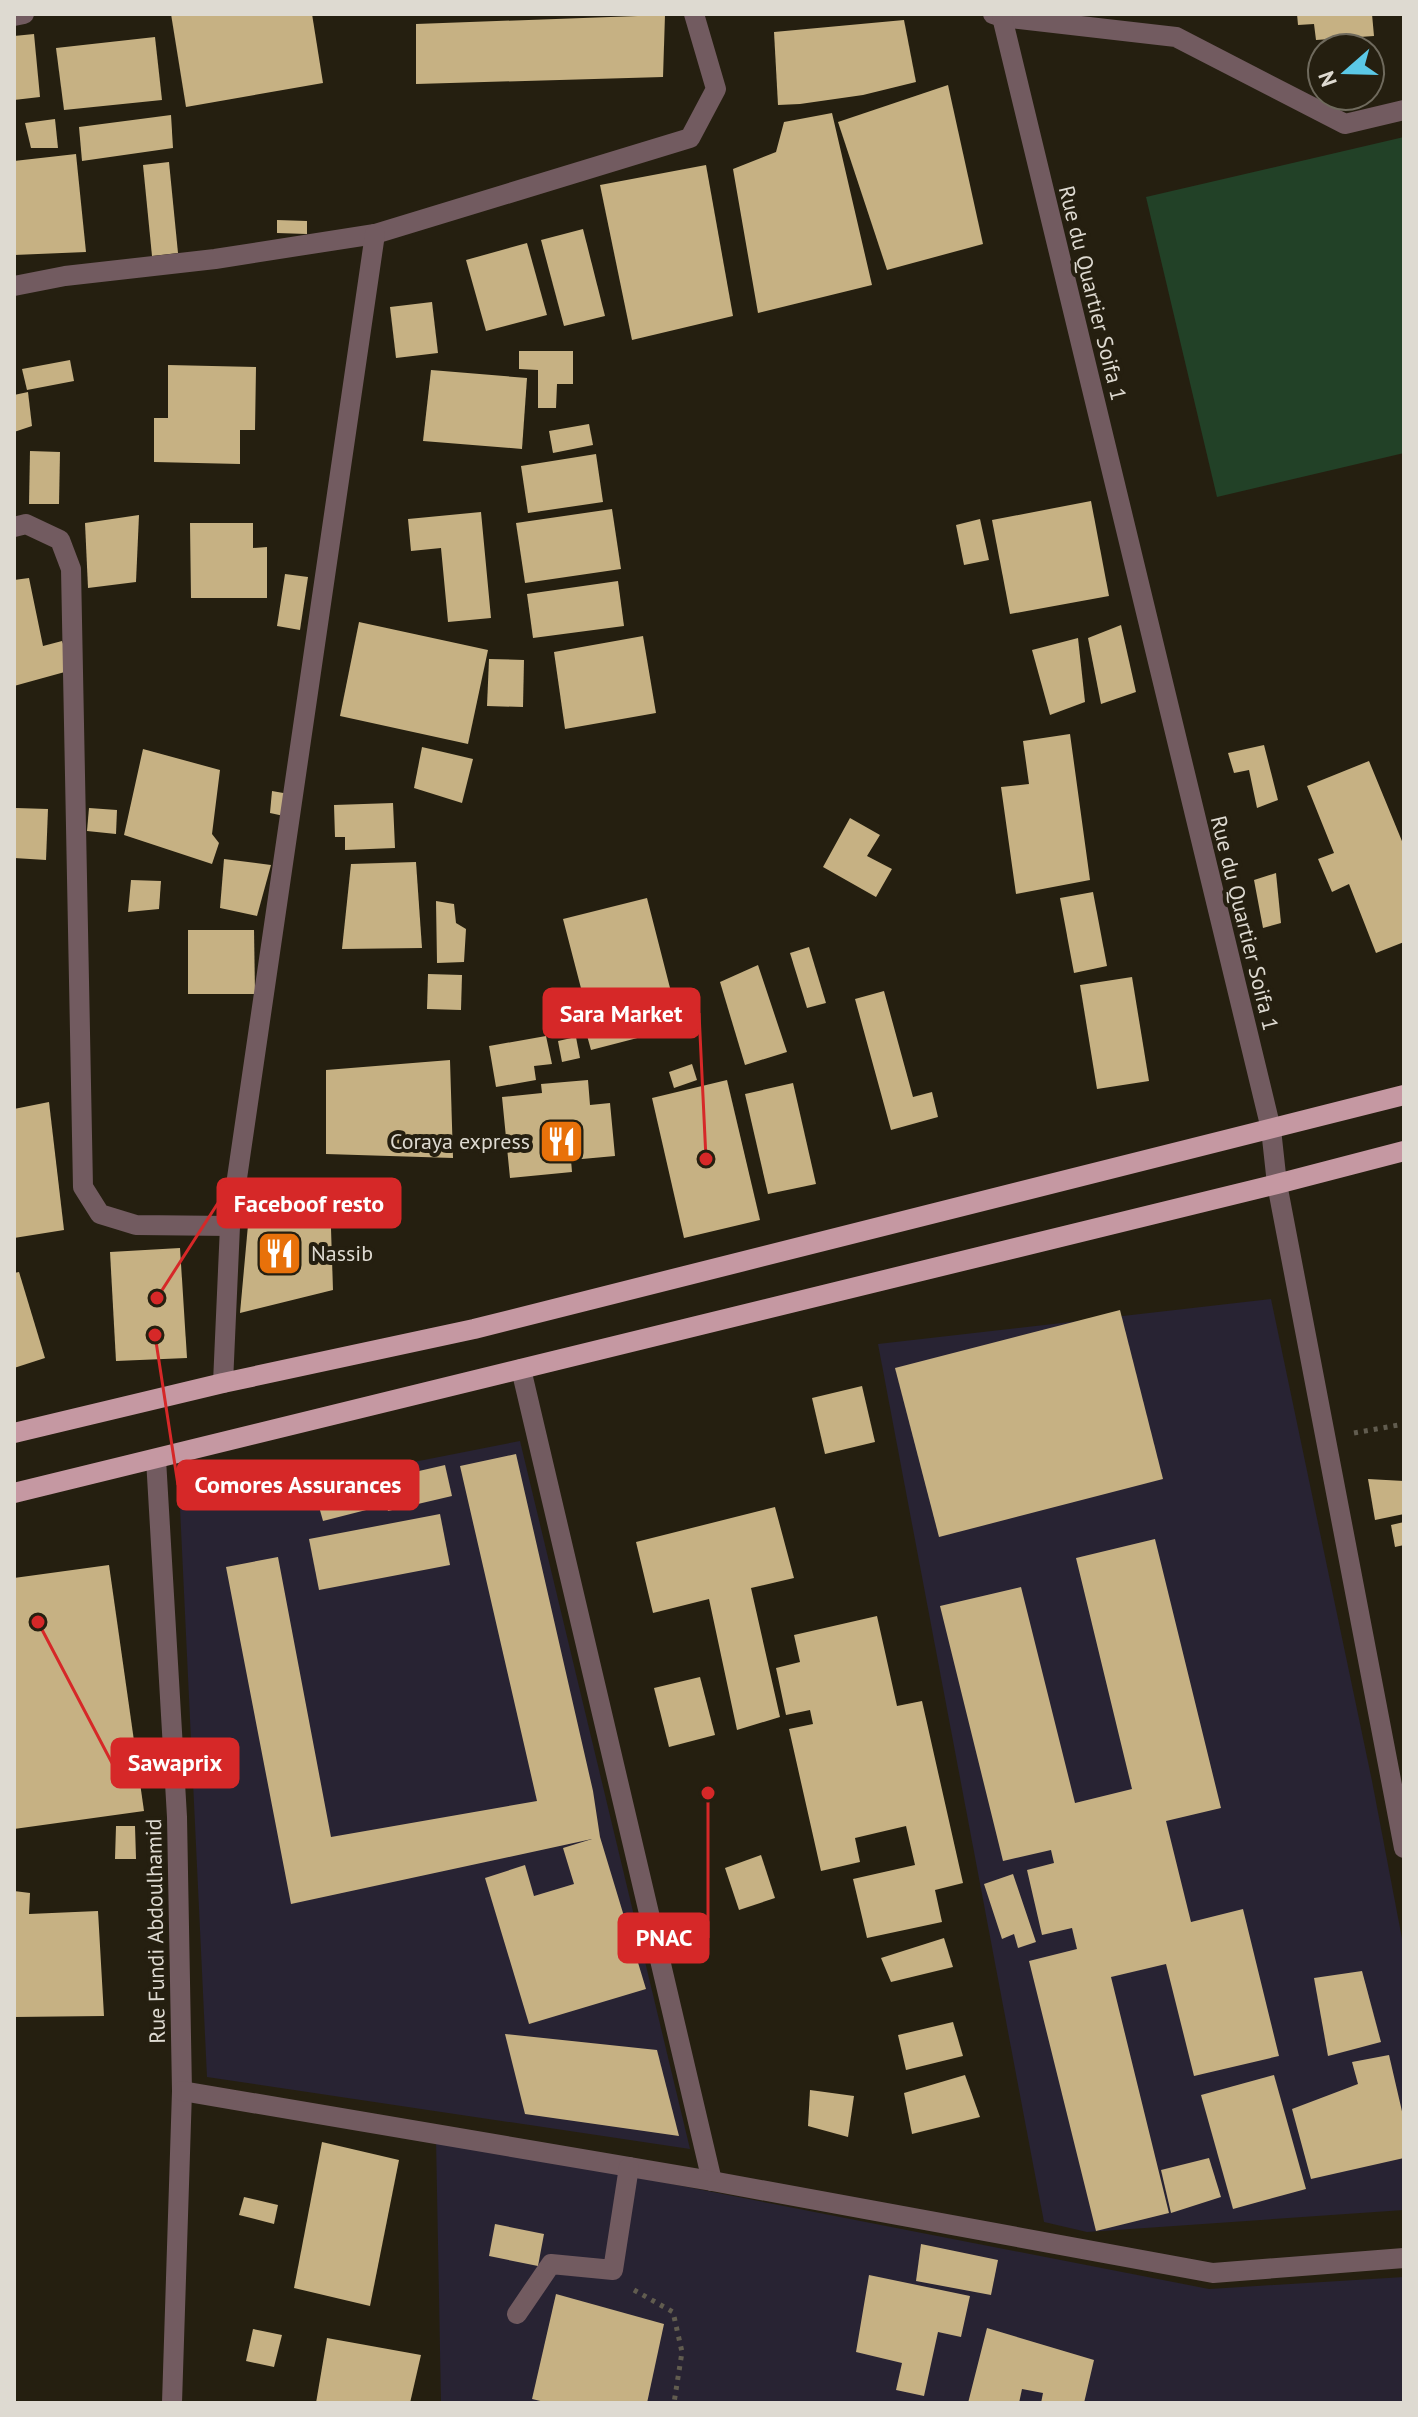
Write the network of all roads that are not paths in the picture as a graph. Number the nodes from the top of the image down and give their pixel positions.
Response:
1 (24, 14) edge
2 (694, 14) edge
3 (14, 16) edge
4 (997, 16) edge
5 (1404, 110) edge
6 (375, 234) junction
7 (14, 286) edge
8 (14, 527) edge
9 (1404, 1095) edge
10 (1271, 1129) junction
11 (1404, 1151) edge
12 (1277, 1184) junction
13 (230, 1226) junction
14 (521, 1369) junction
15 (223, 1383) junction
16 (14, 1433) edge
17 (156, 1459) junction
18 (14, 1493) edge
19 (1404, 1848) edge
20 (182, 2091) junction
21 (629, 2167) junction
22 (712, 2181) junction
23 (1404, 2258) edge
24 (517, 2314) dead end
25 (172, 2403) edge

1 - 3 street
2 - 6 street
4 - 5 street
4 - 10 street, Rue du Quartier Soifa 1
6 - 7 street
6 - 13 street
8 - 13 street
9 - 10 main road
10 - 12 street, Rue du Quartier Soifa 1
10 - 15 main road
11 - 12 main road
12 - 14 main road
12 - 19 street, Rue du Quartier Soifa 1
13 - 15 street
14 - 17 main road
14 - 22 street
15 - 16 main road
17 - 18 main road
17 - 20 street, Rue Fundi Abdoulhamid
20 - 21 street
20 - 25 street, Rue Fundi Abdoulhamid
21 - 22 street
21 - 24 street
22 - 23 street

